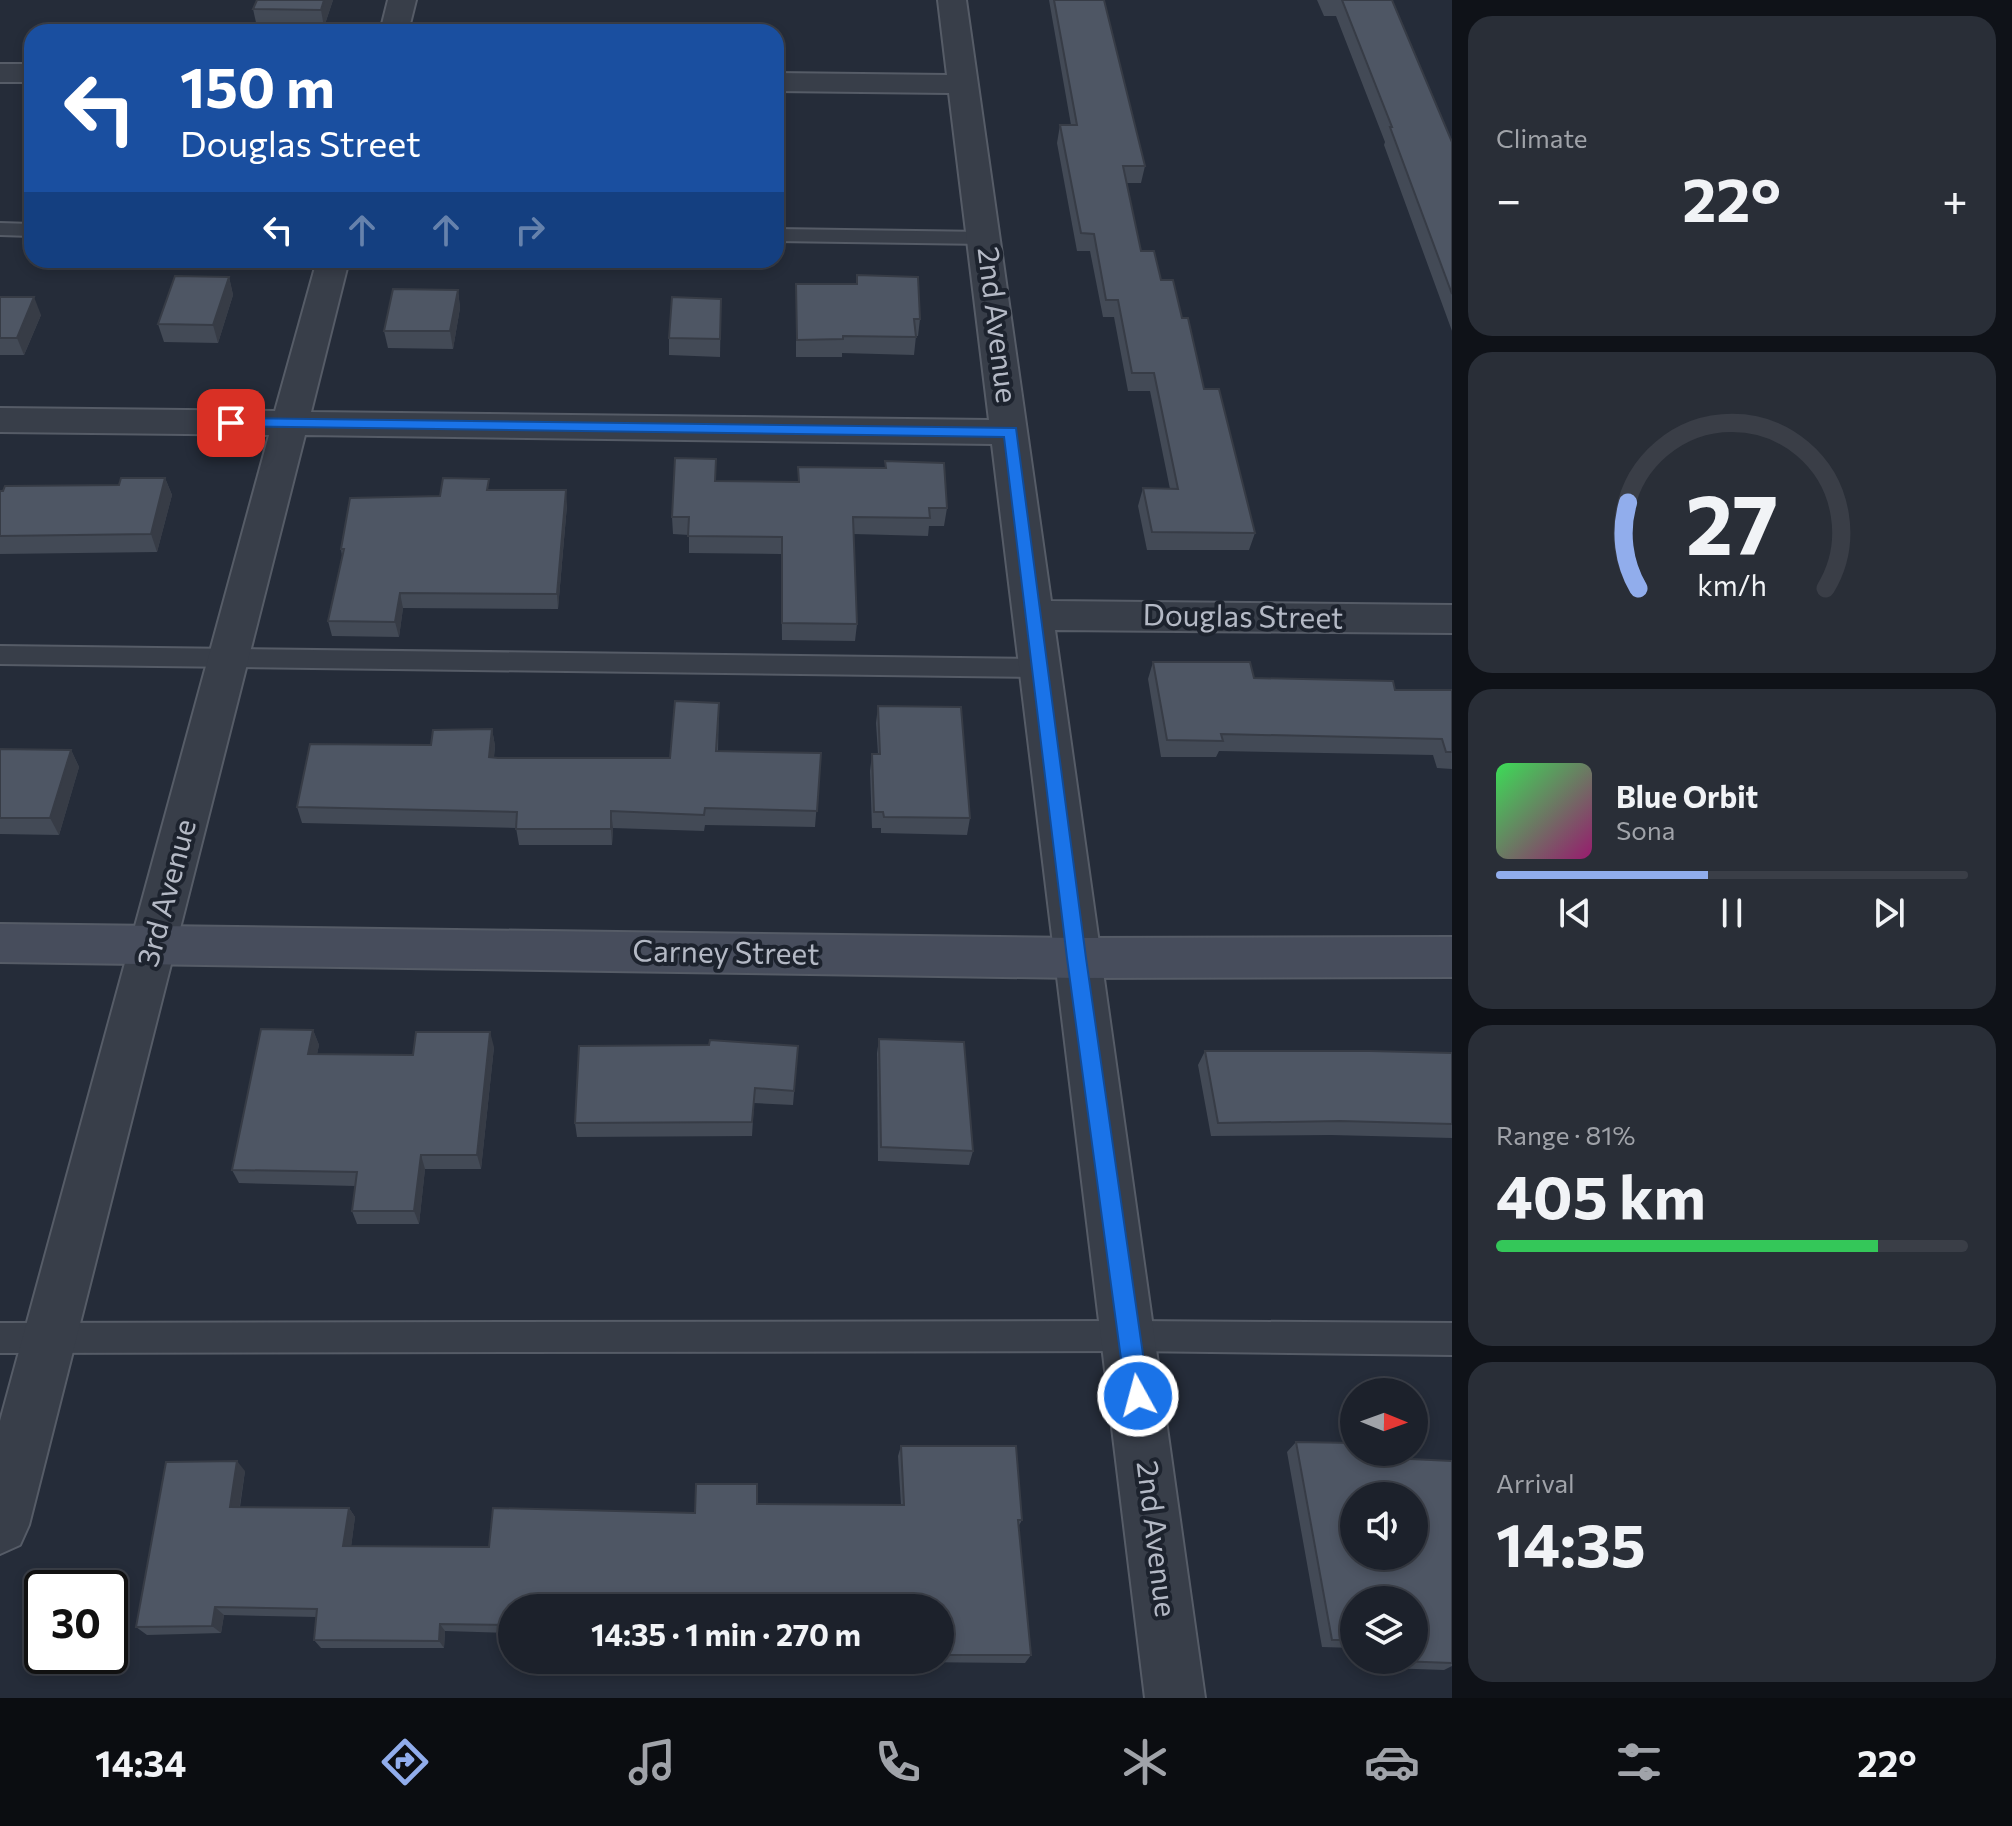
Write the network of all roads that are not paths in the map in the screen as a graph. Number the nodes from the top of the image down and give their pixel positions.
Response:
1 (402, 0) edge
2 (952, 0) edge
3 (396, 24) edge
4 (0, 73) edge
5 (24, 73) edge
6 (784, 82) edge
7 (965, 84) junction
8 (0, 229) edge
9 (24, 230) edge
10 (784, 235) edge
11 (986, 238) junction
12 (331, 268) edge
13 (0, 420) edge
14 (288, 423) junction
15 (1011, 432) junction
16 (1033, 615) junction
17 (1452, 619) edge
18 (0, 655) edge
19 (228, 659) junction
20 (1040, 668) junction
21 (0, 943) edge
22 (153, 945) junction
23 (1452, 957) edge
24 (1076, 958) junction
25 (1130, 1336) junction
26 (0, 1338) edge
27 (50, 1339) junction
28 (1452, 1339) edge
29 (0, 1525) edge
30 (1175, 1698) edge

1 - 3 street
2 - 7 street, 2nd Avenue
4 - 5 street
6 - 7 street
7 - 11 street, 2nd Avenue
8 - 9 lane
10 - 11 lane
11 - 15 street, 2nd Avenue
12 - 14 street, 3rd Avenue
13 - 14 street
14 - 15 street
14 - 19 street, 3rd Avenue
15 - 16 street, 2nd Avenue
16 - 17 street, Douglas Street
16 - 20 street, 2nd Avenue
18 - 19 lane
19 - 20 lane
19 - 22 street, 3rd Avenue
20 - 24 street, 2nd Avenue
21 - 22 street, Carney Street
22 - 24 street, Carney Street
22 - 27 street, 3rd Avenue
23 - 24 street, Carney Street
24 - 25 street, 2nd Avenue
25 - 27 lane
25 - 28 lane
25 - 30 street, 2nd Avenue
26 - 27 lane
27 - 29 street, 3rd Avenue

